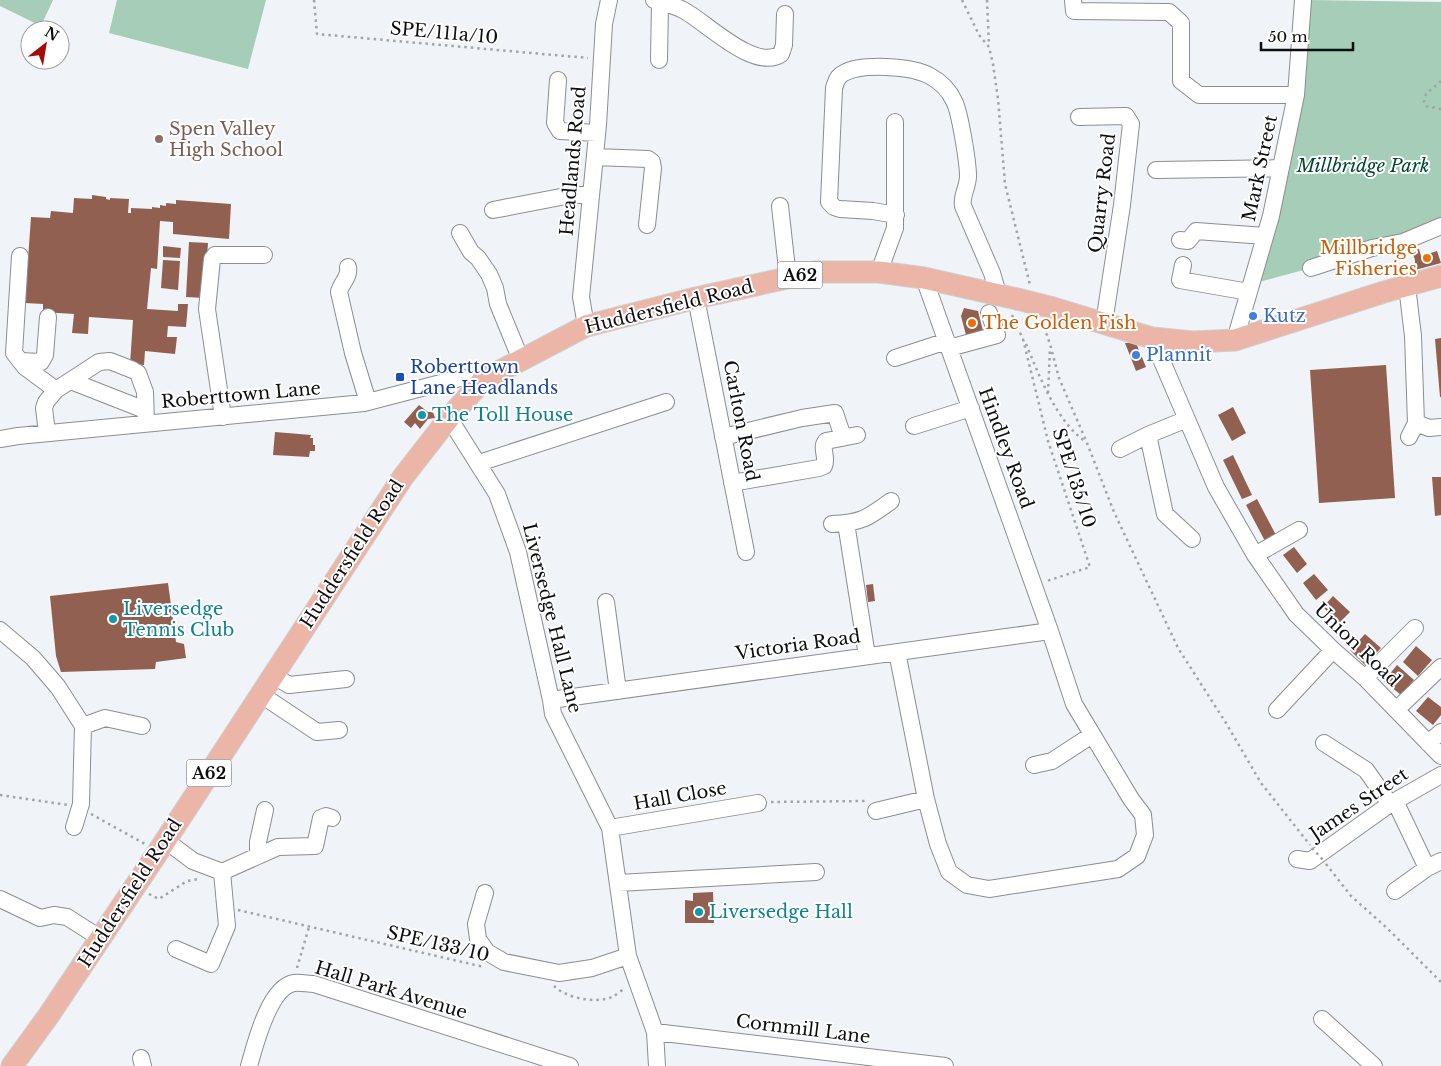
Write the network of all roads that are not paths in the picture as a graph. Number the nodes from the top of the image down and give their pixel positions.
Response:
1 (609, 0) edge
2 (1073, 0) edge
3 (1302, 0) edge
4 (657, 1) edge
5 (785, 14) dead end
6 (659, 60) dead end
7 (558, 80) dead end
8 (1296, 95) junction
9 (1079, 117) dead end
10 (895, 122) dead end
11 (597, 133) junction
12 (595, 156) junction
13 (1281, 168) junction
14 (1156, 170) dead end
15 (591, 196) junction
16 (780, 206) dead end
17 (493, 210) dead end
18 (896, 215) junction
19 (647, 225) dead end
20 (1441, 226) edge
21 (460, 234) dead end
22 (1265, 236) junction
23 (1180, 240) dead end
24 (264, 255) dead end
25 (20, 256) dead end
26 (1183, 265) dead end
27 (348, 267) dead end
28 (1310, 268) dead end
29 (879, 272) junction
30 (1441, 276) edge
31 (788, 278) junction
32 (924, 278) junction
33 (1407, 286) junction
34 (1249, 292) junction
35 (696, 298) junction
36 (1002, 300) junction
37 (48, 317) dead end
38 (1104, 324) junction
39 (586, 326) junction
40 (1152, 338) junction
41 (1235, 340) junction
42 (948, 345) junction
43 (895, 358) dead end
44 (520, 360) junction
45 (20, 361) junction
46 (483, 380) junction
47 (71, 381) junction
48 (56, 390) junction
49 (368, 402) junction
50 (666, 402) dead end
51 (971, 408) junction
52 (146, 417) junction
53 (223, 417) junction
54 (449, 418) junction
55 (1187, 419) junction
56 (914, 426) dead end
57 (1441, 427) edge
58 (47, 433) junction
59 (1148, 435) junction
60 (723, 437) junction
61 (0, 439) edge
62 (1120, 449) dead end
63 (478, 463) junction
64 (732, 483) junction
65 (891, 502) dead end
66 (1299, 530) dead end
67 (1192, 540) dead end
68 (746, 552) dead end
69 (1255, 555) junction
70 (606, 602) dead end
71 (1415, 628) dead end
72 (0, 630) edge
73 (1050, 631) junction
74 (1333, 650) junction
75 (898, 652) junction
76 (867, 656) junction
77 (1441, 667) edge
78 (272, 675) junction
79 (1365, 678) junction
80 (346, 679) dead end
81 (618, 691) junction
82 (260, 694) junction
83 (551, 700) junction
84 (1277, 710) dead end
85 (1396, 710) junction
86 (83, 726) junction
87 (142, 726) dead end
88 (340, 730) dead end
89 (1441, 732) edge
90 (1092, 735) junction
91 (1324, 743) dead end
92 (1428, 744) junction
93 (1441, 756) edge
94 (1034, 765) dead end
95 (1441, 775) edge
96 (926, 799) junction
97 (758, 803) road end
98 (1393, 803) junction
99 (265, 810) dead end
100 (876, 811) road end
101 (332, 818) dead end
102 (74, 827) dead end
103 (610, 828) junction
104 (165, 840) junction
105 (258, 856) junction
106 (1297, 859) dead end
107 (1434, 864) edge
108 (816, 872) dead end
109 (222, 875) junction
110 (618, 883) junction
111 (1395, 891) dead end
112 (485, 894) dead end
113 (0, 899) edge
114 (100, 938) junction
115 (176, 949) dead end
116 (628, 956) junction
117 (1322, 1019) dead end
118 (655, 1032) junction
119 (817, 1058) edge
120 (920, 1064) edge
121 (12, 1066) edge
122 (249, 1066) edge
123 (570, 1066) edge
124 (657, 1066) edge
125 (945, 1066) edge
126 (1374, 1066) edge

1 - 11 street, Headlands Road
2 - 8 street
3 - 8 street, Mark Street
4 - 5 street
4 - 6 street
7 - 11 street
8 - 13 street, Mark Street
9 - 38 street, Quarry Road
10 - 18 street
11 - 12 street, Headlands Road
12 - 15 street, Headlands Road
12 - 19 street
13 - 14 street
13 - 22 street, Mark Street
15 - 17 street
15 - 39 street, Headlands Road
16 - 31 street
18 - 29 street
18 - 36 street
20 - 28 street
21 - 44 street
22 - 23 street
22 - 34 street, Mark Street
24 - 53 street
25 - 45 street
26 - 34 street
27 - 49 street
29 - 31 main road, Huddersfield Road / A62
29 - 32 main road, Huddersfield Road / A62
30 - 33 main road, Huddersfield Road / A62
31 - 35 main road, Huddersfield Road / A62
32 - 36 main road, Huddersfield Road / A62
32 - 42 street, Hindley Road
33 - 41 main road, Huddersfield Road / A62
33 - 57 street
34 - 41 street, Mark Street
35 - 39 main road, Huddersfield Road / A62
35 - 60 street, Carlton Road
36 - 38 main road, Huddersfield Road / A62, bridge
36 - 42 street
37 - 45 street
38 - 40 main road, Huddersfield Road / A62
39 - 44 main road, Huddersfield Road / A62
40 - 41 main road, Huddersfield Road / A62
40 - 55 street, Union Road
42 - 43 street
42 - 51 street, Hindley Road
44 - 46 main road, Huddersfield Road / A62
45 - 48 street
46 - 49 street, Roberttown Lane
46 - 54 main road, Huddersfield Road / A62
47 - 48 street
47 - 52 street
47 - 52 street
48 - 58 street
49 - 53 street, Roberttown Lane
50 - 63 street
51 - 56 street
51 - 73 street, Hindley Road
52 - 53 street, Roberttown Lane
52 - 58 street, Roberttown Lane
54 - 63 street, Liversedge Hall Lane
54 - 78 main road, Huddersfield Road / A62
55 - 59 street
55 - 69 street, Union Road
58 - 61 street, Roberttown Lane
59 - 62 street
59 - 67 street
60 - 64 street, Carlton Road
60 - 64 street
63 - 83 street, Liversedge Hall Lane
64 - 68 street, Carlton Road
65 - 76 street
66 - 69 street
69 - 74 street, Union Road
70 - 81 street
71 - 79 street
72 - 86 street
73 - 75 street, Victoria Road
73 - 90 street, Hindley Road
74 - 79 street, Union Road
74 - 84 street
75 - 76 street, Victoria Road
75 - 96 street, Hindley Road
76 - 81 street, Victoria Road
77 - 85 street
78 - 80 street
78 - 82 main road, Huddersfield Road / A62
79 - 85 street, Union Road
81 - 83 street, Victoria Road
82 - 88 street
82 - 104 main road, Huddersfield Road / A62
83 - 103 street, Liversedge Hall Lane
85 - 92 street, Union Road
86 - 87 street
86 - 102 street
89 - 92 street
90 - 94 street
90 - 96 street, Hindley Road
91 - 98 street
92 - 93 street, Union Road
95 - 98 street, James Street
96 - 100 street
97 - 103 street, Hall Close
98 - 106 street, James Street
98 - 107 street
99 - 105 street
101 - 105 street
103 - 110 street, Liversedge Hall Lane
104 - 109 street
104 - 114 main road, Huddersfield Road / A62
105 - 109 street
107 - 111 street
108 - 110 street
109 - 115 street
110 - 116 street, Liversedge Hall Lane
112 - 116 street
113 - 114 street
114 - 121 main road, Huddersfield Road / A62
116 - 118 street, Liversedge Hall Lane
117 - 126 street
118 - 119 street, Cornmill Lane
118 - 124 street, Liversedge Hall Lane
119 - 120 street, Cornmill Lane
120 - 125 street, Cornmill Lane
122 - 123 street, Hall Park Avenue

